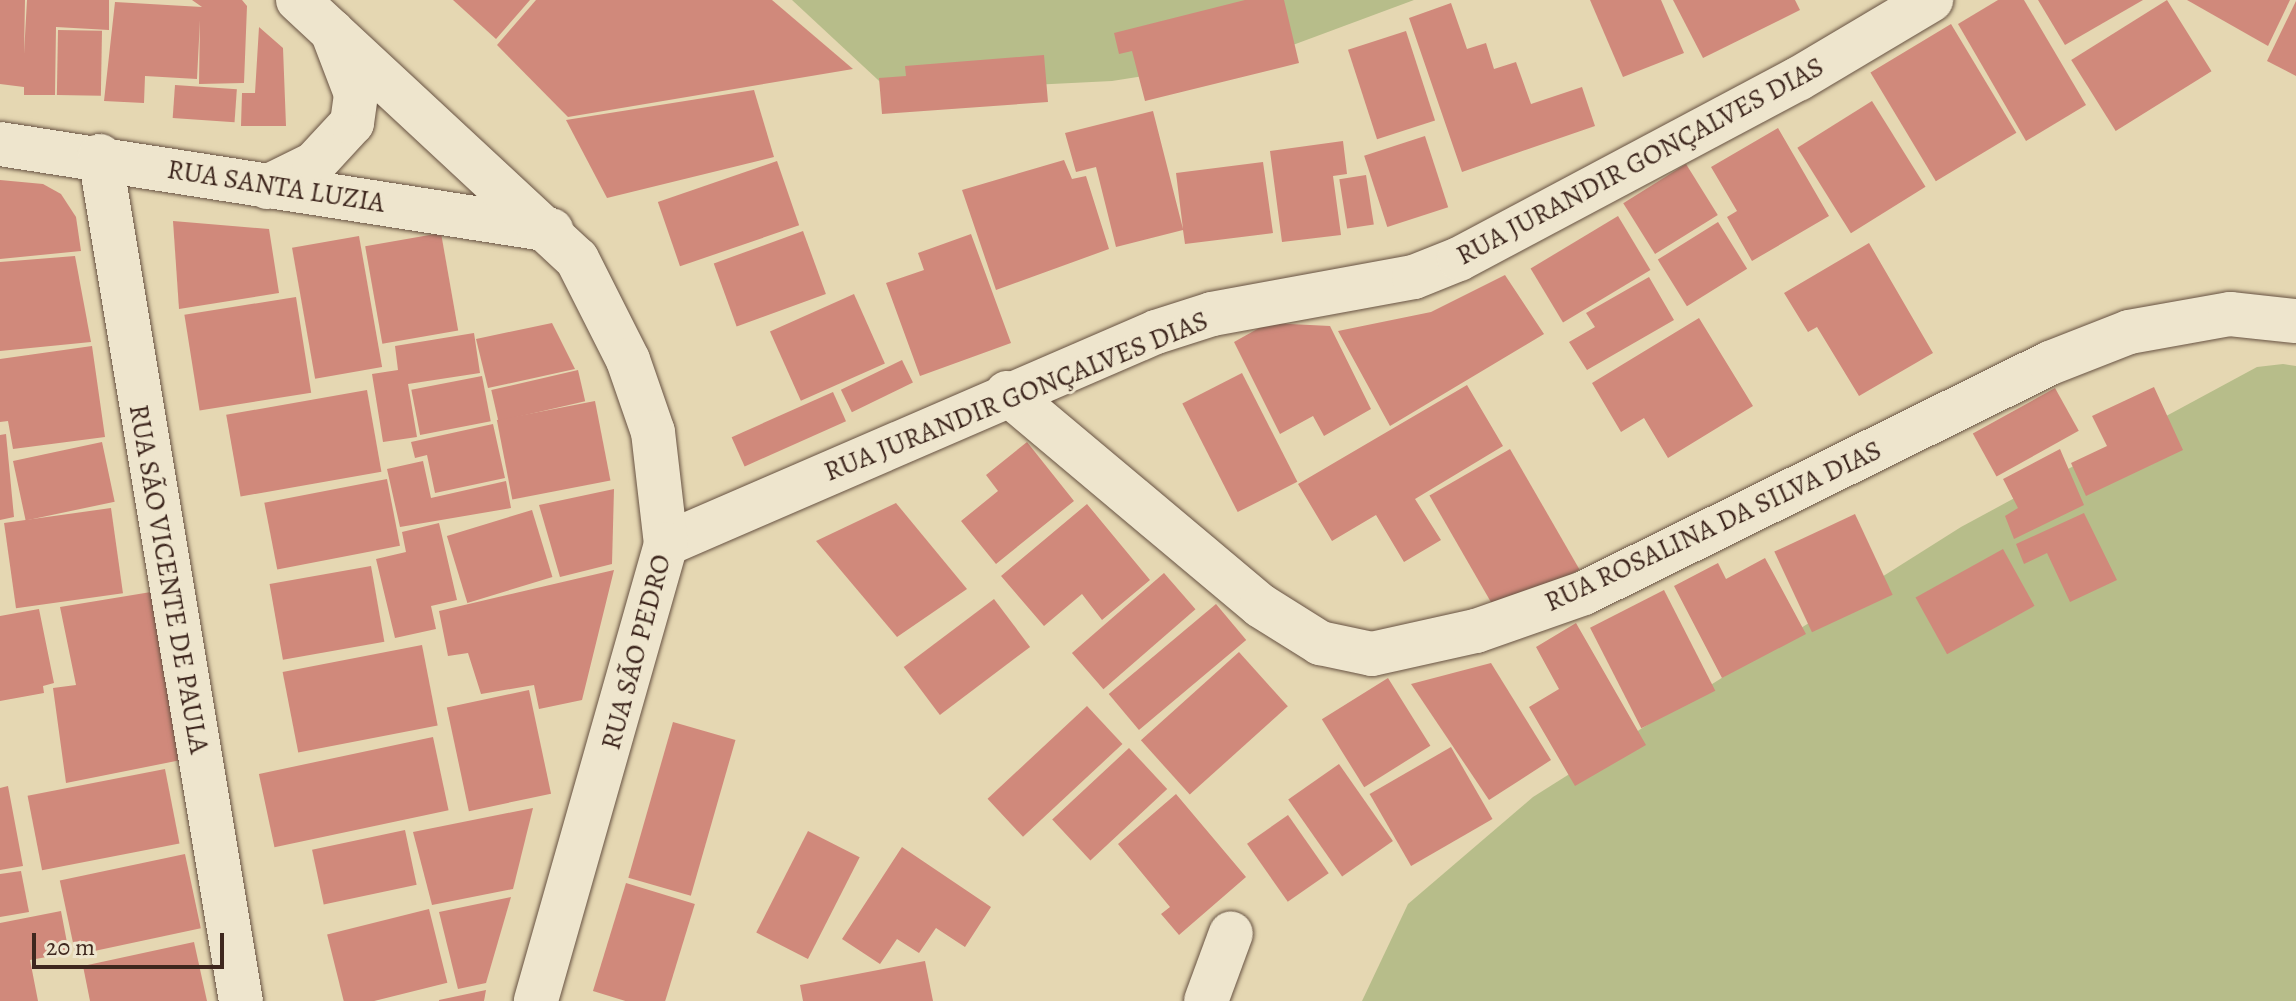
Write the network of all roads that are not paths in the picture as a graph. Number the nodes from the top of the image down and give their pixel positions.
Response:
1 (298, 0) edge
2 (1931, 0) edge
3 (332, 31) junction
4 (0, 144) edge
5 (100, 156) junction
6 (267, 187) junction
7 (551, 230) junction
8 (2296, 321) edge
9 (1007, 393) junction
10 (666, 544) junction
11 (1231, 933) dead end
12 (241, 1001) edge
13 (536, 1001) edge
14 (1206, 1001) edge

1 - 3 street, RUA SÃO PEDRO
2 - 9 street, RUA JURANDIR GONÇALVES DIAS
3 - 6 street
3 - 7 street, RUA SÃO PEDRO
4 - 5 street, RUA SANTA LUZIA
5 - 6 street, RUA SANTA LUZIA
5 - 12 street, RUA SÃO VICENTE DE PAULA
6 - 7 street, RUA SANTA LUZIA
7 - 10 street, RUA SÃO PEDRO
8 - 9 street, RUA ROSALINA DA SILVA DIAS
9 - 10 street, RUA JURANDIR GONÇALVES DIAS
10 - 13 street, RUA SÃO PEDRO
11 - 14 street

